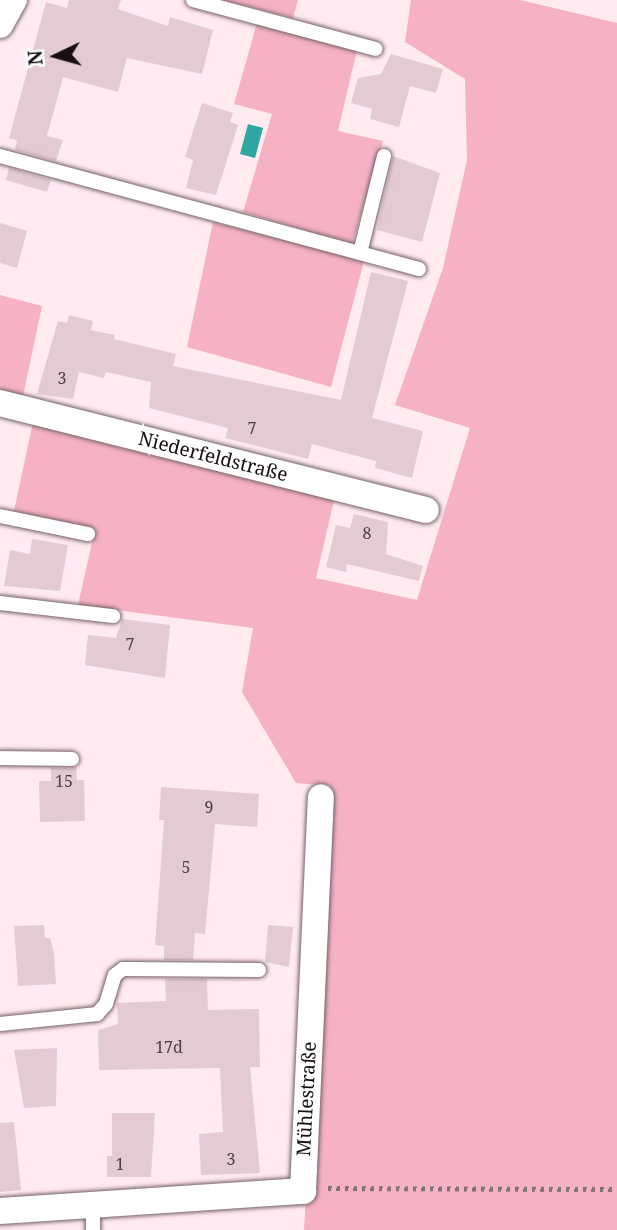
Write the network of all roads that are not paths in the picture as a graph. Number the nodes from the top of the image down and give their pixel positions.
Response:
1 (14, 0) edge
2 (193, 0) edge
3 (0, 25) edge
4 (376, 49) dead end
5 (0, 156) edge
6 (384, 156) dead end
7 (360, 253) junction
8 (419, 269) dead end
9 (0, 403) edge
10 (426, 510) dead end
11 (0, 516) edge
12 (88, 534) dead end
13 (0, 603) edge
14 (113, 616) dead end
15 (0, 758) edge
16 (72, 758) dead end
17 (321, 797) dead end
18 (259, 970) dead end
19 (0, 1024) edge
20 (93, 1203) junction
21 (0, 1211) edge
22 (93, 1230) edge

1 - 3 street
2 - 4 lane
5 - 7 lane
6 - 7 lane
7 - 8 lane
9 - 10 street, Niederfeldstraße
11 - 12 lane
13 - 14 lane
15 - 16 lane
17 - 20 street, Mühlestraße
18 - 19 lane
20 - 21 street
20 - 22 lane

